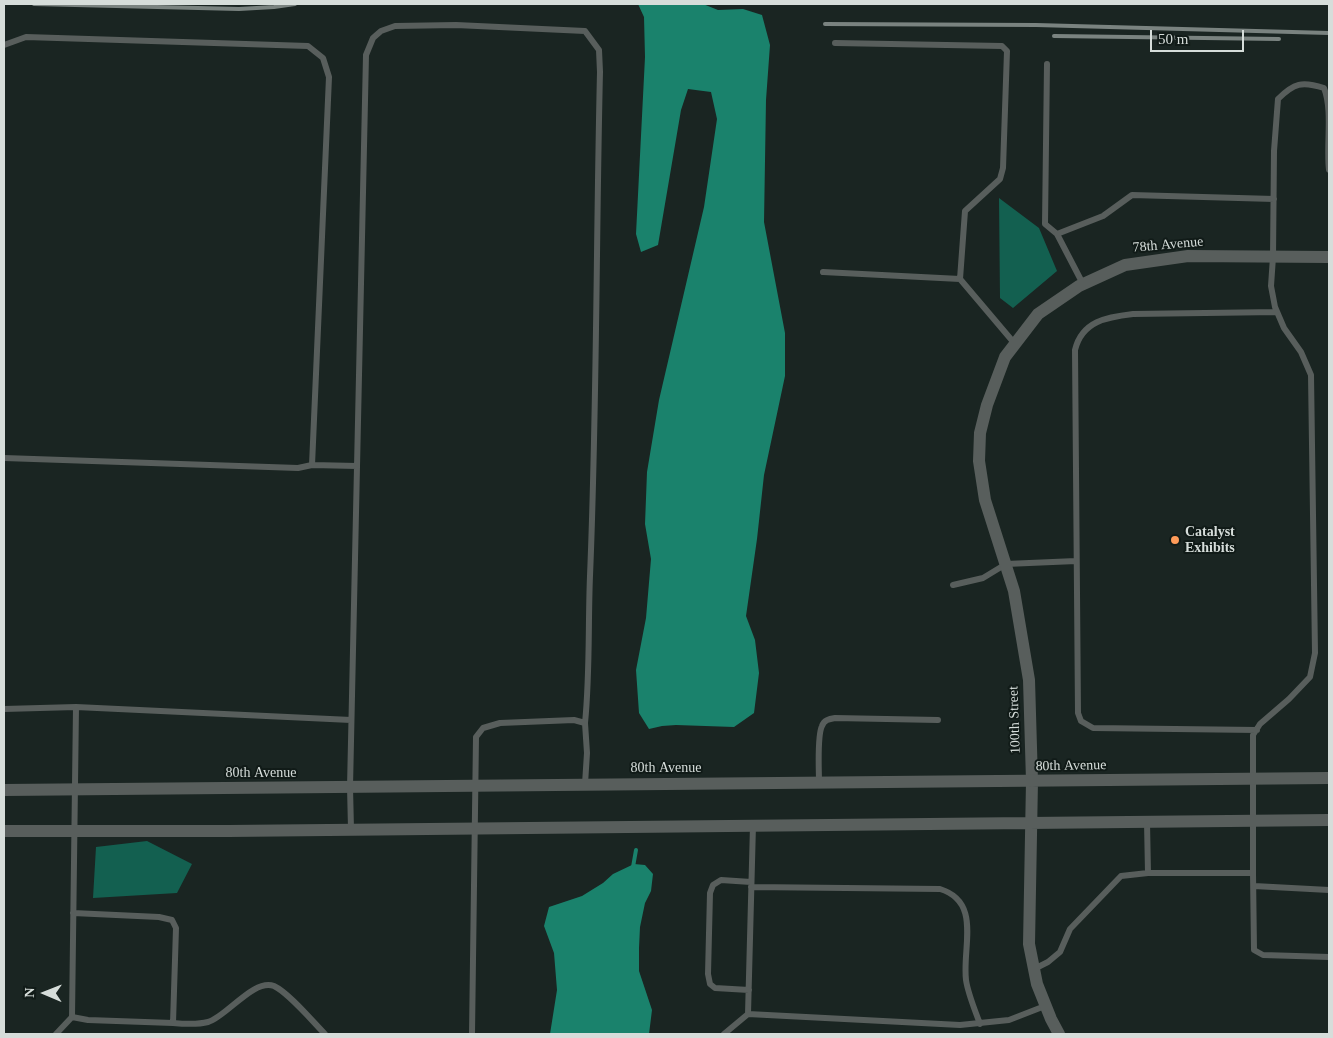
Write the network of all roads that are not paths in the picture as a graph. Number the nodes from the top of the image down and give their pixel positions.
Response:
1 (835, 43) dead end
2 (4, 45) edge
3 (1047, 64) dead end
4 (1329, 170) edge
5 (1274, 199) junction
6 (1057, 234) junction
7 (1273, 257) junction
8 (1329, 257) edge
9 (824, 272) dead end
10 (960, 279) junction
11 (1083, 284) junction
12 (1277, 312) junction
13 (1014, 344) junction
14 (987, 405) joint
15 (4, 458) edge
16 (312, 465) junction
17 (357, 466) junction
18 (1076, 561) junction
19 (1006, 564) junction
20 (953, 585) dead end
21 (76, 707) junction
22 (4, 709) edge
23 (351, 720) junction
24 (938, 720) dead end
25 (585, 723) junction
26 (1256, 730) junction
27 (1329, 778) edge
28 (1253, 779) junction
29 (1032, 781) junction
30 (819, 782) junction
31 (585, 784) junction
32 (475, 786) junction
33 (350, 787) junction
34 (74, 789) junction
35 (4, 790) edge
36 (1329, 820) edge
37 (1253, 821) junction
38 (1147, 822) junction
39 (1031, 823) junction
40 (753, 825) junction
41 (476, 828) junction
42 (351, 829) junction
43 (4, 831) edge
44 (74, 831) junction
45 (1148, 873) junction
46 (1254, 873) junction
47 (751, 884) junction
48 (1254, 886) junction
49 (1329, 890) edge
50 (73, 913) junction
51 (1329, 957) edge
52 (1034, 969) junction
53 (749, 990) junction
54 (1045, 1006) junction
55 (748, 1014) junction
56 (72, 1017) junction
57 (172, 1023) junction
58 (980, 1024) junction
59 (56, 1034) edge
60 (325, 1034) edge
61 (472, 1034) edge
62 (724, 1034) edge
63 (1059, 1034) edge

1 - 10 lane
2 - 16 lane
3 - 6 lane
4 - 5 lane
5 - 6 lane
5 - 7 lane
6 - 11 lane
7 - 8 street, 78th Avenue
7 - 11 street, 78th Avenue
7 - 12 lane
9 - 10 lane
10 - 13 lane
11 - 13 street, 78th Avenue
12 - 18 lane
12 - 26 lane
13 - 14 street, 78th Avenue
14 - 19 street, 100th Street
15 - 16 lane
16 - 17 lane
17 - 23 lane
17 - 25 lane
18 - 19 lane
18 - 26 lane
19 - 20 lane
19 - 29 street, 100th Street
21 - 22 lane
21 - 23 lane
21 - 34 lane
23 - 33 lane
24 - 30 lane
25 - 31 lane
25 - 32 lane
26 - 28 lane
27 - 28 street, 80th Avenue
28 - 29 street, 80th Avenue
28 - 37 lane
29 - 30 street, 80th Avenue
29 - 39 street, 100th Street
30 - 31 street, 80th Avenue
31 - 32 street, 80th Avenue
32 - 33 street, 80th Avenue
32 - 41 lane
33 - 34 street, 80th Avenue
33 - 42 lane
34 - 35 street, 80th Avenue
34 - 44 lane
36 - 37 street
37 - 38 street
37 - 46 lane
38 - 39 street
38 - 45 lane
39 - 40 street
39 - 52 street, 100th Street
40 - 41 street
40 - 47 lane
41 - 42 street
41 - 61 lane
42 - 44 street
43 - 44 street
44 - 50 lane
45 - 46 lane
45 - 52 lane
46 - 48 lane
47 - 53 lane
47 - 53 lane
47 - 58 lane
48 - 49 lane
48 - 51 lane
50 - 56 lane
50 - 57 lane
52 - 54 street, 100th Street
53 - 55 lane
54 - 58 lane
54 - 63 street, 100th Street
55 - 58 lane
55 - 62 lane
56 - 57 lane
56 - 59 lane
57 - 60 lane

